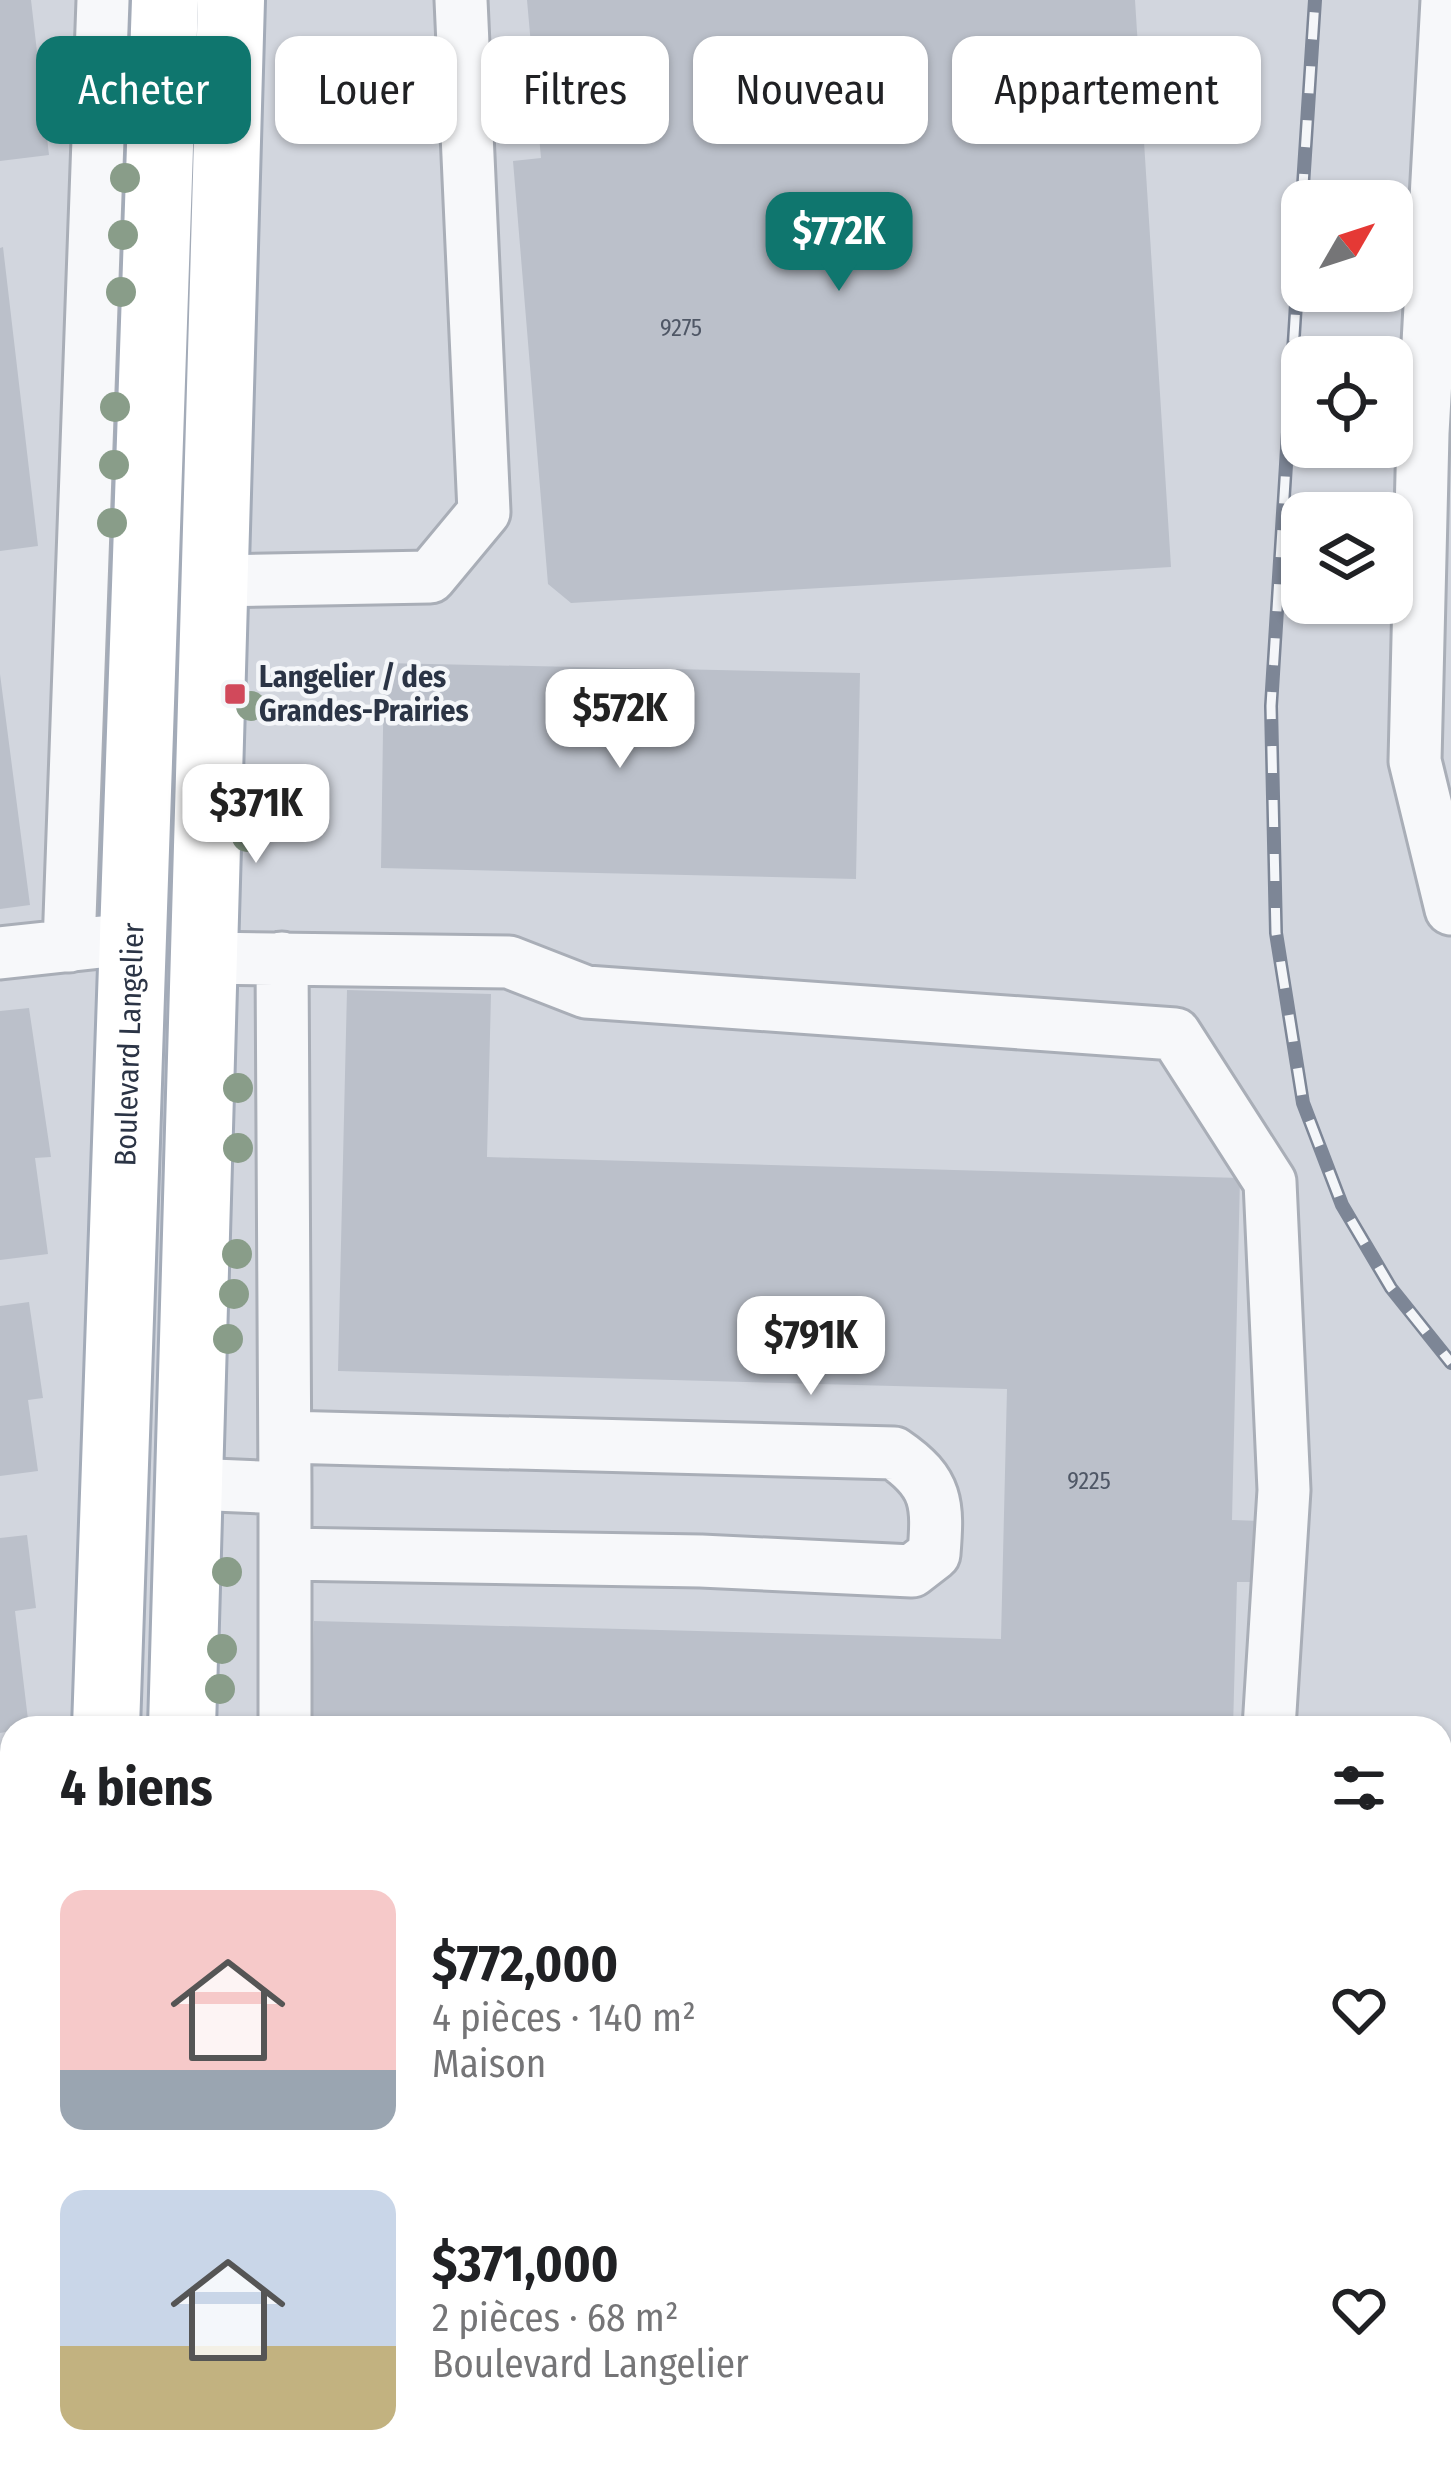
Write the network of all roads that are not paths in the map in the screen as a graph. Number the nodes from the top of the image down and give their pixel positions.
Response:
1 (104, 0) edge
2 (165, 0) edge
3 (231, 0) edge
4 (461, 0) edge
5 (1448, 0) edge
6 (214, 581) junction
7 (1451, 909) edge
8 (100, 942) junction
9 (0, 953) edge
10 (203, 958) junction
11 (282, 958) junction
12 (285, 1437) junction
13 (190, 1484) junction
14 (285, 1488) junction
15 (285, 1554) junction
16 (106, 1716) edge
17 (182, 1716) edge
18 (285, 1716) edge
19 (1270, 1716) edge

1 - 8 street
2 - 8 main road, Boulevard Langelier
3 - 6 main road
4 - 6 street
5 - 7 street
6 - 10 main road
8 - 9 street
8 - 16 main road, Boulevard Langelier
10 - 11 street
10 - 13 main road
11 - 12 street
11 - 19 street
12 - 14 street
12 - 15 street
13 - 14 street
13 - 17 main road
14 - 15 street
15 - 18 street

